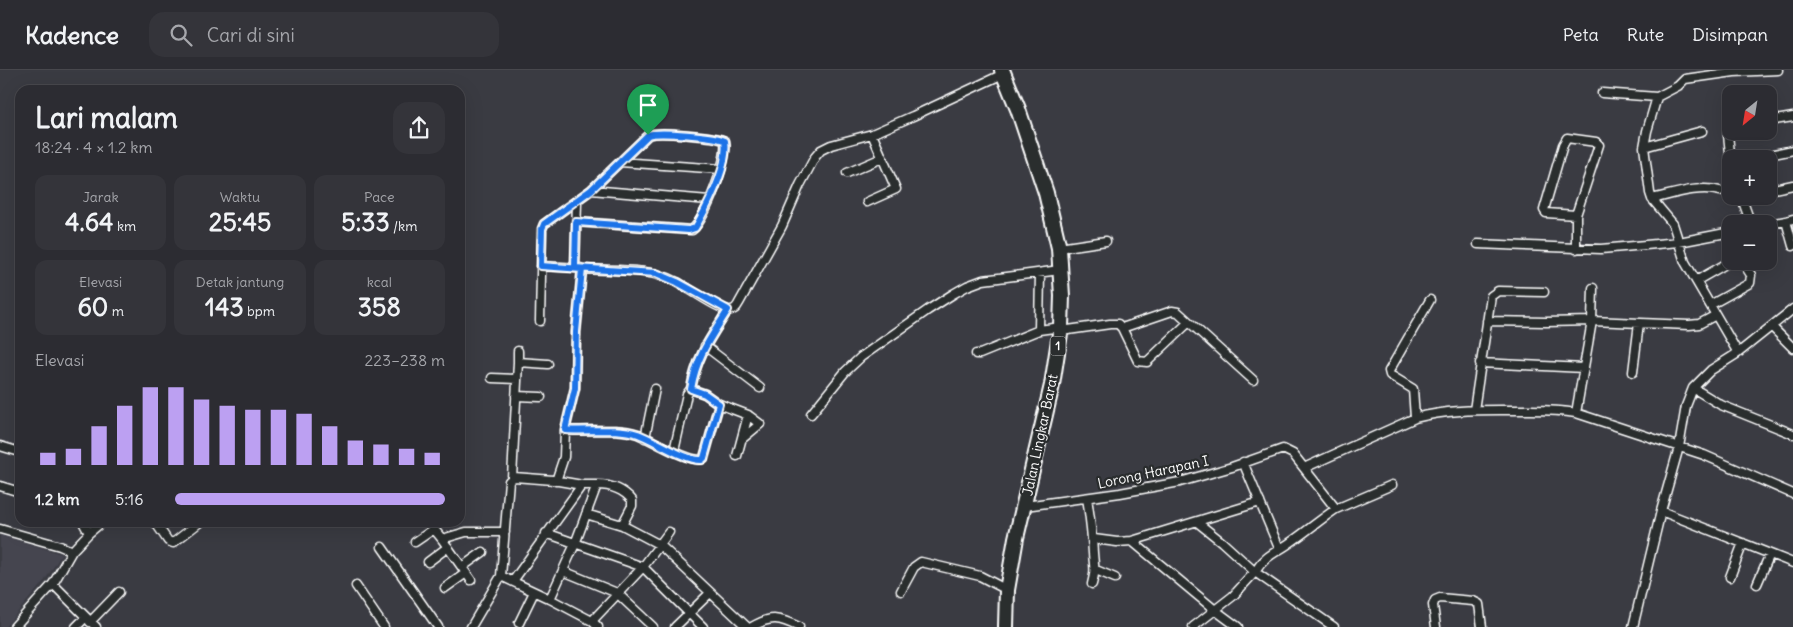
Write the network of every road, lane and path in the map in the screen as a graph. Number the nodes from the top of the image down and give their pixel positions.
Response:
1 (1682, 70) edge
2 (1778, 70) edge
3 (1753, 71) edge
4 (1003, 72) edge
5 (1685, 79) junction
6 (1602, 92) dead end
7 (1657, 97) junction
8 (1793, 117) edge
9 (1778, 120) edge
10 (1702, 131) dead end
11 (872, 134) junction
12 (1644, 147) junction
13 (1793, 150) edge
14 (1777, 153) edge
15 (882, 158) junction
16 (620, 162) junction
17 (722, 169) junction
18 (846, 173) dead end
19 (1793, 185) edge
20 (1777, 188) edge
21 (591, 190) junction
22 (1720, 191) dead end
23 (1652, 199) junction
24 (709, 200) junction
25 (577, 202) junction
26 (868, 202) dead end
27 (1576, 215) junction
28 (1789, 220) edge
29 (576, 222) junction
30 (1722, 234) edge
31 (1106, 241) dead end
32 (1679, 242) junction
33 (1478, 244) dead end
34 (1793, 246) edge
35 (1059, 248) junction
36 (1576, 248) junction
37 (541, 266) junction
38 (1722, 266) edge
39 (579, 268) junction
40 (1060, 270) junction
41 (1748, 270) edge
42 (1040, 273) junction
43 (1696, 282) junction
44 (1593, 288) dead end
45 (1544, 292) dead end
46 (1430, 300) dead end
47 (1710, 304) junction
48 (1793, 309) edge
49 (728, 310) junction
50 (1716, 314) junction
51 (540, 321) dead end
52 (1487, 321) junction
53 (1592, 321) junction
54 (1189, 322) junction
55 (1639, 323) junction
56 (1772, 327) junction
57 (1122, 328) junction
58 (1061, 329) junction
59 (1039, 330) junction
60 (706, 346) junction
61 (1793, 348) edge
62 (518, 351) dead end
63 (1738, 352) junction
64 (976, 354) dead end
65 (518, 362) junction
66 (1480, 363) junction
67 (548, 364) dead end
68 (1584, 368) junction
69 (1633, 372) dead end
70 (492, 378) dead end
71 (517, 379) junction
72 (1253, 380) dead end
73 (760, 388) dead end
74 (1692, 388) junction
75 (655, 389) dead end
76 (691, 389) junction
77 (516, 396) junction
78 (541, 397) dead end
79 (719, 404) junction
80 (1474, 410) junction
81 (1576, 413) junction
82 (812, 414) dead end
83 (748, 416) junction
84 (1415, 418) junction
85 (565, 430) junction
86 (1793, 434) edge
87 (645, 438) junction
88 (742, 439) junction
89 (0, 446) edge
90 (1679, 447) junction
91 (15, 450) edge
92 (674, 451) junction
93 (737, 456) dead end
94 (1243, 462) junction
95 (1304, 468) junction
96 (512, 478) junction
97 (556, 481) junction
98 (582, 485) junction
99 (597, 485) junction
100 (1392, 485) dead end
101 (0, 486) edge
102 (15, 490) edge
103 (1793, 494) edge
104 (1087, 498) junction
105 (1260, 502) junction
106 (1025, 506) junction
107 (1336, 509) junction
108 (1661, 511) junction
109 (586, 514) junction
110 (1197, 522) junction
111 (622, 525) junction
112 (86, 527) edge
113 (96, 527) edge
114 (158, 527) edge
115 (193, 527) edge
116 (0, 528) edge
117 (505, 532) junction
118 (669, 532) dead end
119 (89, 533) junction
120 (546, 533) junction
121 (442, 539) junction
122 (1094, 539) junction
123 (1132, 541) junction
124 (415, 542) dead end
125 (1743, 543) junction
126 (575, 544) junction
127 (660, 545) junction
128 (382, 547) dead end
129 (448, 547) junction
130 (1279, 548) junction
131 (72, 551) junction
132 (483, 552) dead end
133 (1770, 554) junction
134 (428, 562) dead end
135 (1793, 563) edge
136 (643, 567) junction
137 (464, 570) junction
138 (1096, 570) junction
139 (563, 571) junction
140 (1255, 572) junction
141 (501, 576) junction
142 (1730, 577) dead end
143 (1115, 578) dead end
144 (471, 580) dead end
145 (513, 582) junction
146 (53, 584) junction
147 (1092, 584) dead end
148 (1757, 584) dead end
149 (356, 586) dead end
150 (445, 588) dead end
151 (1007, 590) junction
152 (901, 591) dead end
153 (118, 592) dead end
154 (534, 592) junction
155 (710, 592) junction
156 (617, 593) junction
157 (550, 599) junction
158 (1215, 610) junction
159 (688, 613) junction
160 (91, 622) edge
161 (519, 623) dead end
162 (595, 624) edge
163 (14, 627) edge
164 (76, 627) edge
165 (384, 627) edge
166 (438, 627) edge
167 (471, 627) edge
168 (653, 627) edge
169 (675, 627) edge
170 (703, 627) edge
171 (747, 627) edge
172 (752, 627) edge
173 (799, 627) edge
174 (1006, 627) edge
175 (1194, 627) edge
176 (1238, 627) edge
177 (1334, 627) edge
178 (1436, 627) edge
179 (1482, 627) edge
180 (1633, 627) edge

1 - 5 street
2 - 3 street
3 - 5 street
4 - 11 street
4 - 35 highway, Jalan Lingkar Barat / 1
5 - 7 street
6 - 7 street
7 - 12 street
8 - 9 street
10 - 12 street
11 - 15 street
11 - 49 street
12 - 23 street
13 - 14 street
15 - 18 street
15 - 26 street
16 - 17 street
16 - 17 street
16 - 21 street
17 - 24 street
19 - 20 street
21 - 24 street
21 - 25 street
22 - 23 street
23 - 32 street
24 - 29 street
25 - 29 street
25 - 37 street
27 - 27 street
27 - 36 street
28 - 34 street
29 - 39 street
30 - 32 street
31 - 35 street
32 - 36 street
32 - 43 street
33 - 36 street
35 - 40 highway, Jalan Lingkar Barat / 1
37 - 39 street
37 - 51 street
38 - 43 street
39 - 49 street
39 - 85 street
40 - 42 street
40 - 58 highway, Jalan Lingkar Barat / 1
41 - 47 street
42 - 59 street
42 - 82 street
43 - 47 street
44 - 53 street
45 - 52 street
46 - 84 street
47 - 50 street
48 - 56 street
49 - 60 street
50 - 55 street
50 - 63 street
52 - 53 street
52 - 66 street
53 - 55 street
53 - 68 street
54 - 57 street
54 - 57 street
54 - 72 street
55 - 69 street
56 - 61 street
56 - 63 street
57 - 58 street
58 - 59 street
58 - 106 highway, Jalan Lingkar Barat / 1
59 - 64 street
60 - 73 street
60 - 76 street
62 - 65 street
63 - 74 street
65 - 67 street
65 - 71 street
66 - 68 street
66 - 80 street
68 - 81 street
70 - 71 street
71 - 77 street
74 - 86 street
74 - 90 street
75 - 87 street
76 - 79 street
76 - 92 street
77 - 78 street
77 - 96 street
79 - 83 street
79 - 92 street
80 - 81 street
80 - 84 street
81 - 90 street
83 - 88 street
83 - 88 street
84 - 95 street
85 - 87 street
85 - 97 street
87 - 92 street
88 - 93 street
89 - 91 street
90 - 103 street
90 - 108 street
94 - 95 street, Lorong Harapan I
94 - 104 street, Lorong Harapan I
94 - 105 street
95 - 107 street
96 - 97 street
96 - 117 street
97 - 98 street
98 - 99 street
98 - 120 street
99 - 109 street
99 - 111 street
100 - 107 street
101 - 102 street
104 - 106 street, Lorong Harapan I
104 - 122 street
105 - 110 street
105 - 130 street
106 - 151 highway, Jalan Lingkar Barat / 1
107 - 130 street
108 - 125 street
108 - 180 street
109 - 111 street
109 - 126 street
110 - 123 street
110 - 140 street
111 - 127 street
112 - 119 street
113 - 119 street
114 - 115 street
116 - 131 street
117 - 121 street
117 - 141 street
118 - 127 street
119 - 131 street
120 - 126 street
120 - 145 street
121 - 124 street
121 - 129 street
122 - 123 street
122 - 138 street
123 - 158 street
125 - 133 street
125 - 142 street
126 - 136 street
126 - 139 street
127 - 136 street
127 - 155 street
128 - 166 street
129 - 134 street
129 - 137 street
130 - 140 street
131 - 146 street
132 - 137 street
133 - 135 street
133 - 148 street
136 - 156 street
136 - 159 street
137 - 144 street
137 - 150 street
138 - 143 street
138 - 147 street
139 - 156 street
139 - 157 street
140 - 158 street
140 - 177 street
141 - 145 street
141 - 167 street
145 - 154 street
146 - 160 street
146 - 163 street
149 - 165 street
151 - 152 street
151 - 174 highway, Jalan Lingkar Barat / 1
153 - 160 street
154 - 157 street
154 - 161 street
155 - 159 street
155 - 171 street
156 - 162 street
156 - 168 street
157 - 162 street
158 - 175 street
158 - 176 street
159 - 169 street
159 - 170 street
160 - 164 street
172 - 173 street
178 - 179 street

